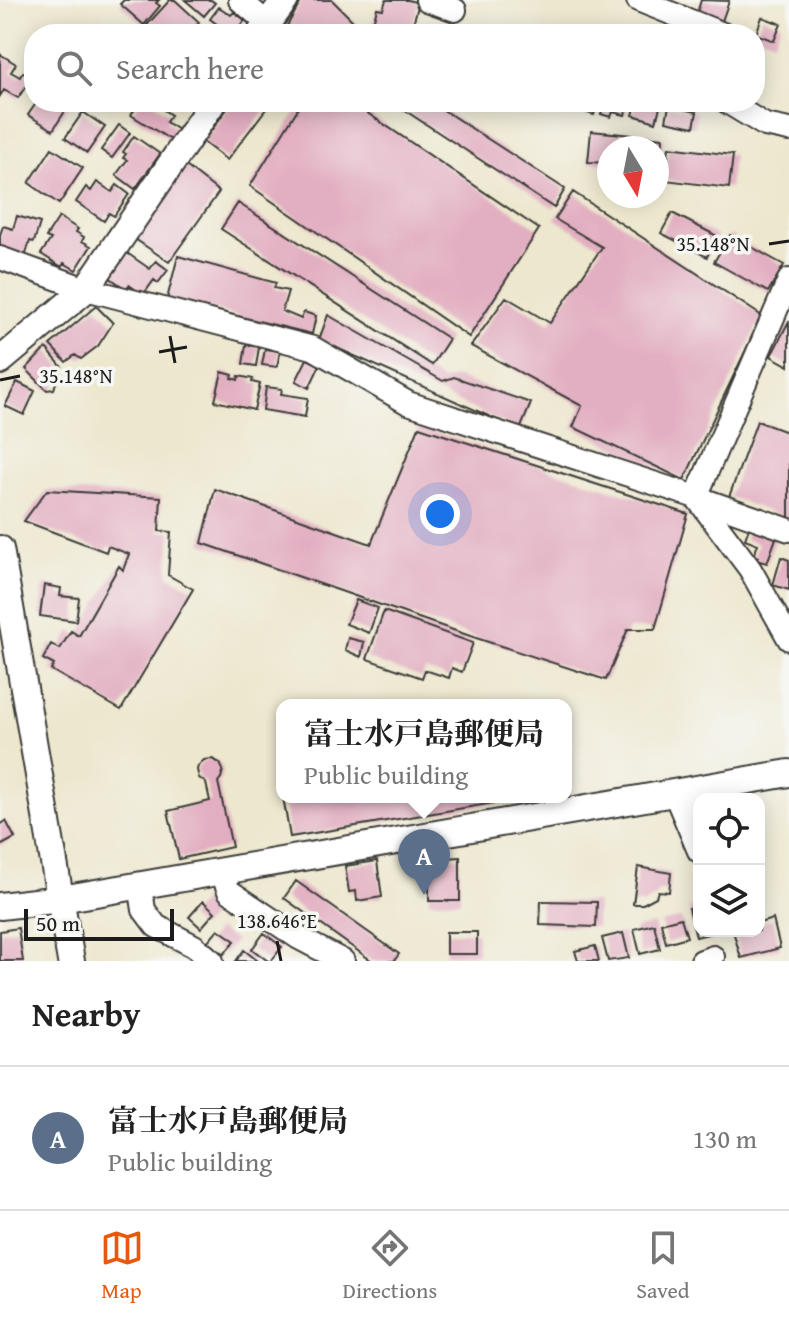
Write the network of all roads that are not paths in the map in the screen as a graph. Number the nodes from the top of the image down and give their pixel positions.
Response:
1 (240, 0) edge
2 (285, 0) edge
3 (427, 0) edge
4 (638, 0) edge
5 (455, 10) dead end
6 (259, 24) edge
7 (267, 24) edge
8 (698, 24) edge
9 (206, 112) edge
10 (744, 112) edge
11 (789, 130) edge
12 (0, 258) edge
13 (789, 280) edge
14 (86, 289) junction
15 (0, 361) edge
16 (696, 497) junction
17 (789, 530) edge
18 (0, 549) edge
19 (789, 639) edge
20 (789, 773) edge
21 (674, 792) junction
22 (693, 837) edge
23 (221, 871) junction
24 (140, 884) junction
25 (61, 899) junction
26 (0, 906) edge
27 (71, 957) edge
28 (212, 961) edge
29 (343, 961) edge

1 - 6 street
2 - 7 street
3 - 5 street
4 - 8 street
9 - 14 street
10 - 11 street
12 - 14 street
13 - 16 street
14 - 15 street
14 - 16 street
16 - 17 street
16 - 19 street
18 - 25 street
20 - 21 street
21 - 22 street
21 - 23 street
23 - 24 street
23 - 29 street
24 - 25 street
24 - 28 street
25 - 26 street
25 - 27 street

